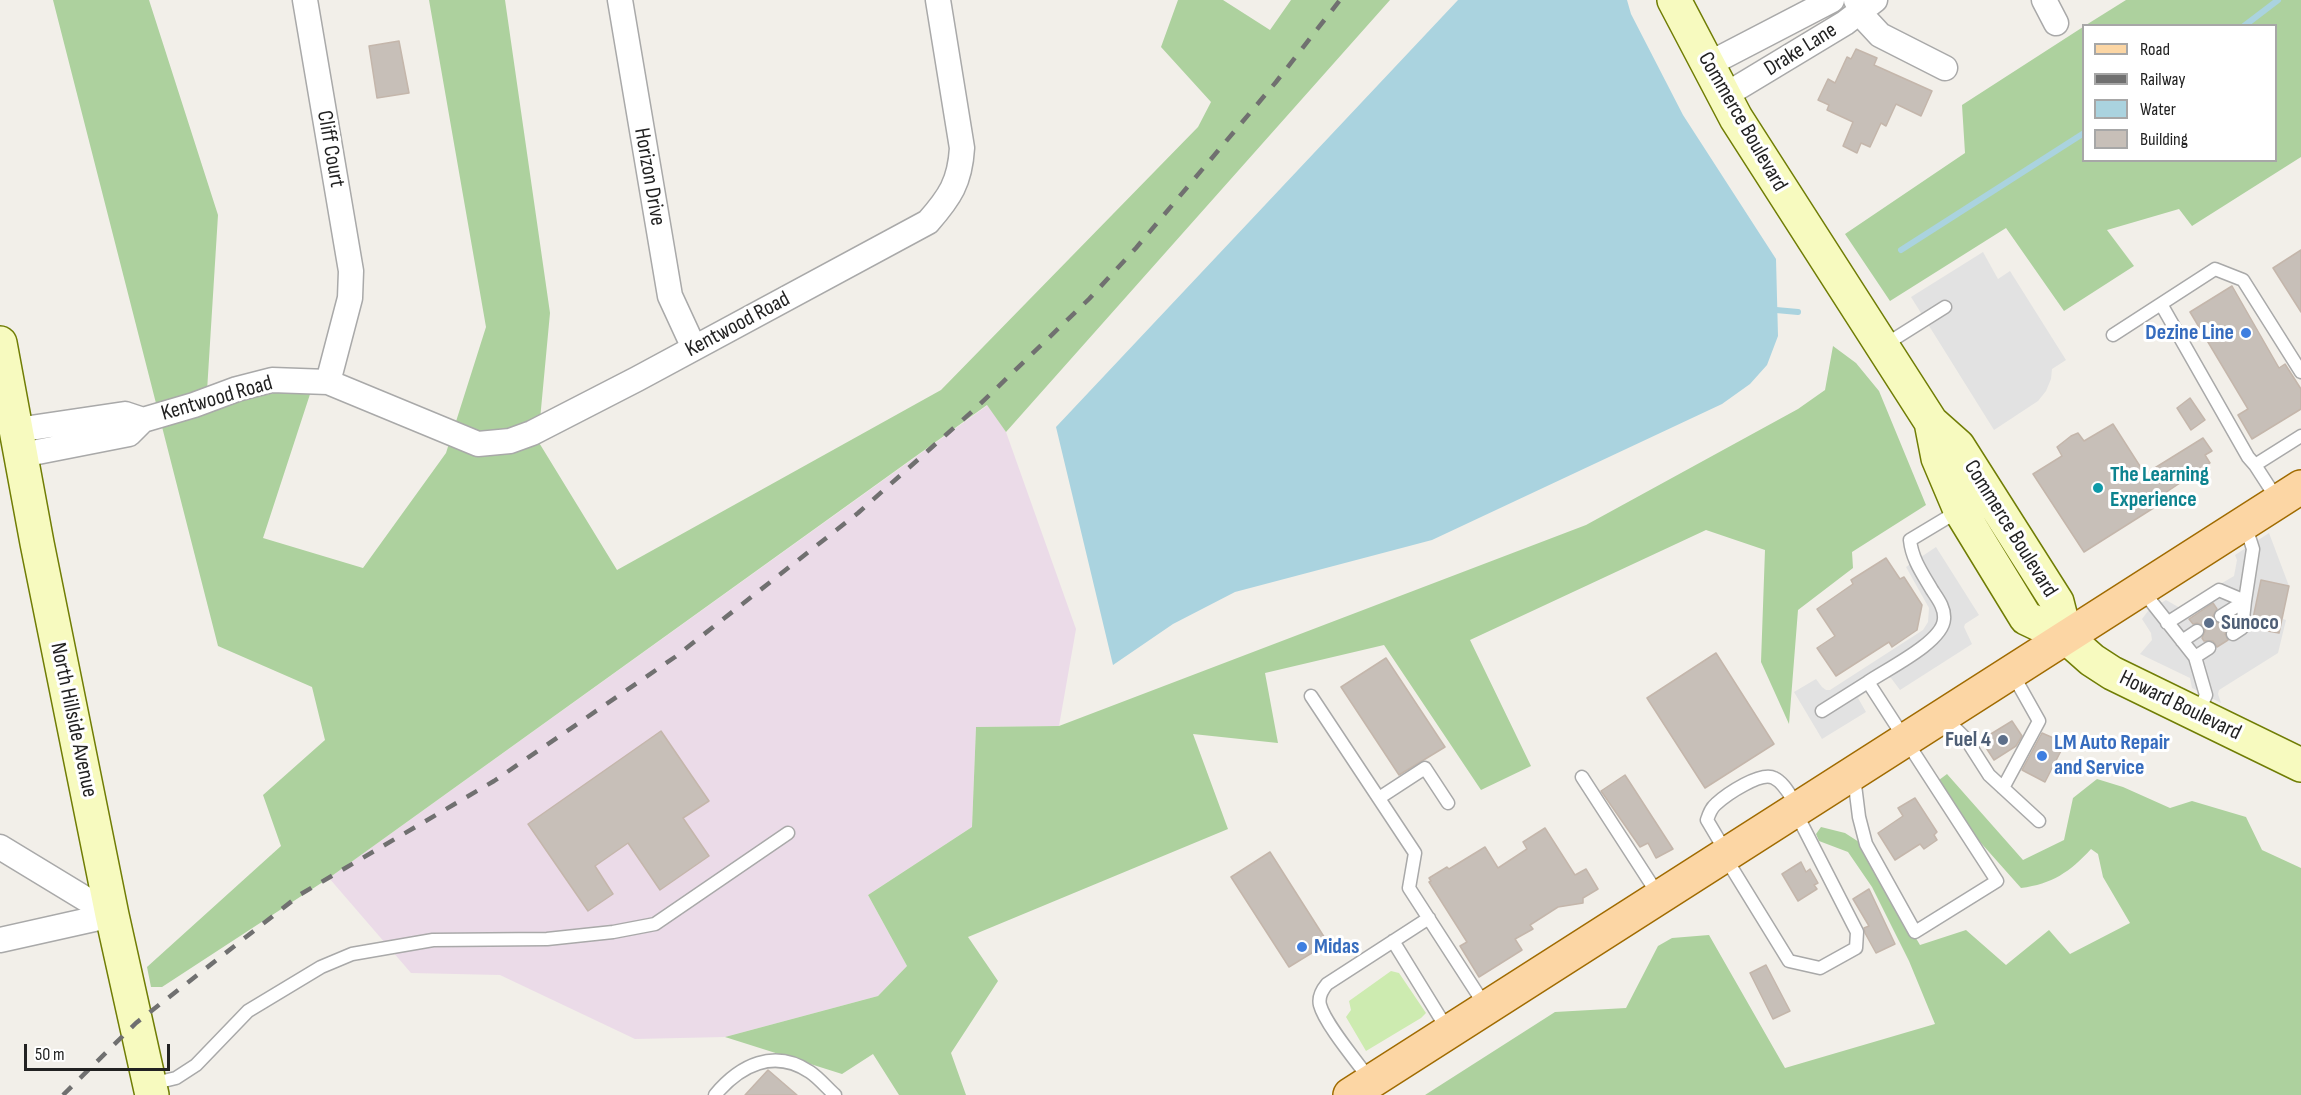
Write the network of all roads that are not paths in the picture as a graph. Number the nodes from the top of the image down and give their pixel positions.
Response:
1 (305, 0) edge
2 (620, 0) edge
3 (938, 0) edge
4 (1674, 0) edge
5 (1832, 0) edge
6 (2044, 0) edge
7 (1864, 4) edge
8 (2056, 22) dead end
9 (1707, 65) junction
10 (1945, 68) dead end
11 (1724, 96) junction
12 (2161, 304) junction
13 (1945, 307) dead end
14 (2113, 335) dead end
15 (0, 343) edge
16 (1882, 347) junction
17 (694, 348) junction
18 (2301, 372) edge
19 (328, 382) junction
20 (1931, 422) junction
21 (2301, 436) edge
22 (20, 442) junction
23 (2255, 465) junction
24 (2290, 495) edge
25 (1960, 510) junction
26 (2244, 523) junction
27 (2141, 589) junction
28 (2244, 601) junction
29 (2221, 616) dead end
30 (2167, 623) junction
31 (2198, 631) dead end
32 (2233, 634) dead end
33 (2066, 637) junction
34 (2182, 641) junction
35 (2209, 648) dead end
36 (2195, 657) junction
37 (2011, 672) junction
38 (1868, 682) junction
39 (1311, 696) dead end
40 (1822, 711) dead end
41 (2198, 714) junction
42 (1942, 716) junction
43 (1905, 740) junction
44 (2301, 765) edge
45 (1853, 773) junction
46 (1582, 777) dead end
47 (2003, 788) junction
48 (1378, 798) junction
49 (1448, 803) dead end
50 (1797, 809) junction
51 (2039, 821) dead end
52 (788, 833) dead end
53 (0, 847) edge
54 (1726, 855) junction
55 (1660, 897) junction
56 (112, 915) junction
57 (1429, 918) junction
58 (0, 940) edge
59 (1393, 941) junction
60 (1487, 1008) junction
61 (1449, 1032) junction
62 (1361, 1088) edge
63 (151, 1090) edge
64 (715, 1095) edge
65 (835, 1095) edge

1 - 19 street, Cliff Court
2 - 17 street, Horizon Drive
3 - 17 street, Kentwood Road
4 - 9 main road, Commerce Boulevard
5 - 9 street, Drake Lane
6 - 8 street
7 - 10 street
7 - 11 street, Drake Lane
9 - 11 main road, Commerce Boulevard
11 - 16 main road, Commerce Boulevard
12 - 14 lane
12 - 18 lane
12 - 23 lane
13 - 16 lane
15 - 22 main road, North Hillside Avenue
16 - 20 main road, Commerce Boulevard
17 - 19 street, Kentwood Road
19 - 22 street, Kentwood Road
20 - 25 main road, Commerce Boulevard
20 - 33 main road, Commerce Boulevard
21 - 23 lane
22 - 56 main road, North Hillside Avenue
23 - 24 lane
24 - 26 main road
25 - 33 main road, Commerce Boulevard
25 - 38 lane
26 - 27 main road
26 - 28 lane
27 - 30 lane
27 - 33 main road
28 - 29 lane
28 - 30 lane
28 - 32 lane
30 - 34 lane
31 - 34 lane
33 - 37 main road
33 - 41 main road, Howard Boulevard
34 - 36 lane
35 - 36 lane
36 - 41 lane
37 - 42 main road
37 - 47 lane
38 - 40 lane
38 - 43 lane
39 - 48 lane
41 - 44 main road, Howard Boulevard
42 - 43 main road
42 - 47 lane
43 - 45 main road
43 - 45 lane
45 - 50 main road
46 - 55 lane
47 - 51 lane
48 - 49 lane
48 - 57 lane
50 - 54 main road
50 - 54 lane
50 - 54 lane
52 - 63 lane
53 - 56 street
54 - 55 main road
55 - 60 main road
56 - 58 street
56 - 63 main road, North Hillside Avenue
57 - 59 lane
57 - 60 lane
59 - 61 lane
59 - 62 lane
60 - 61 main road
61 - 62 main road
64 - 65 lane

